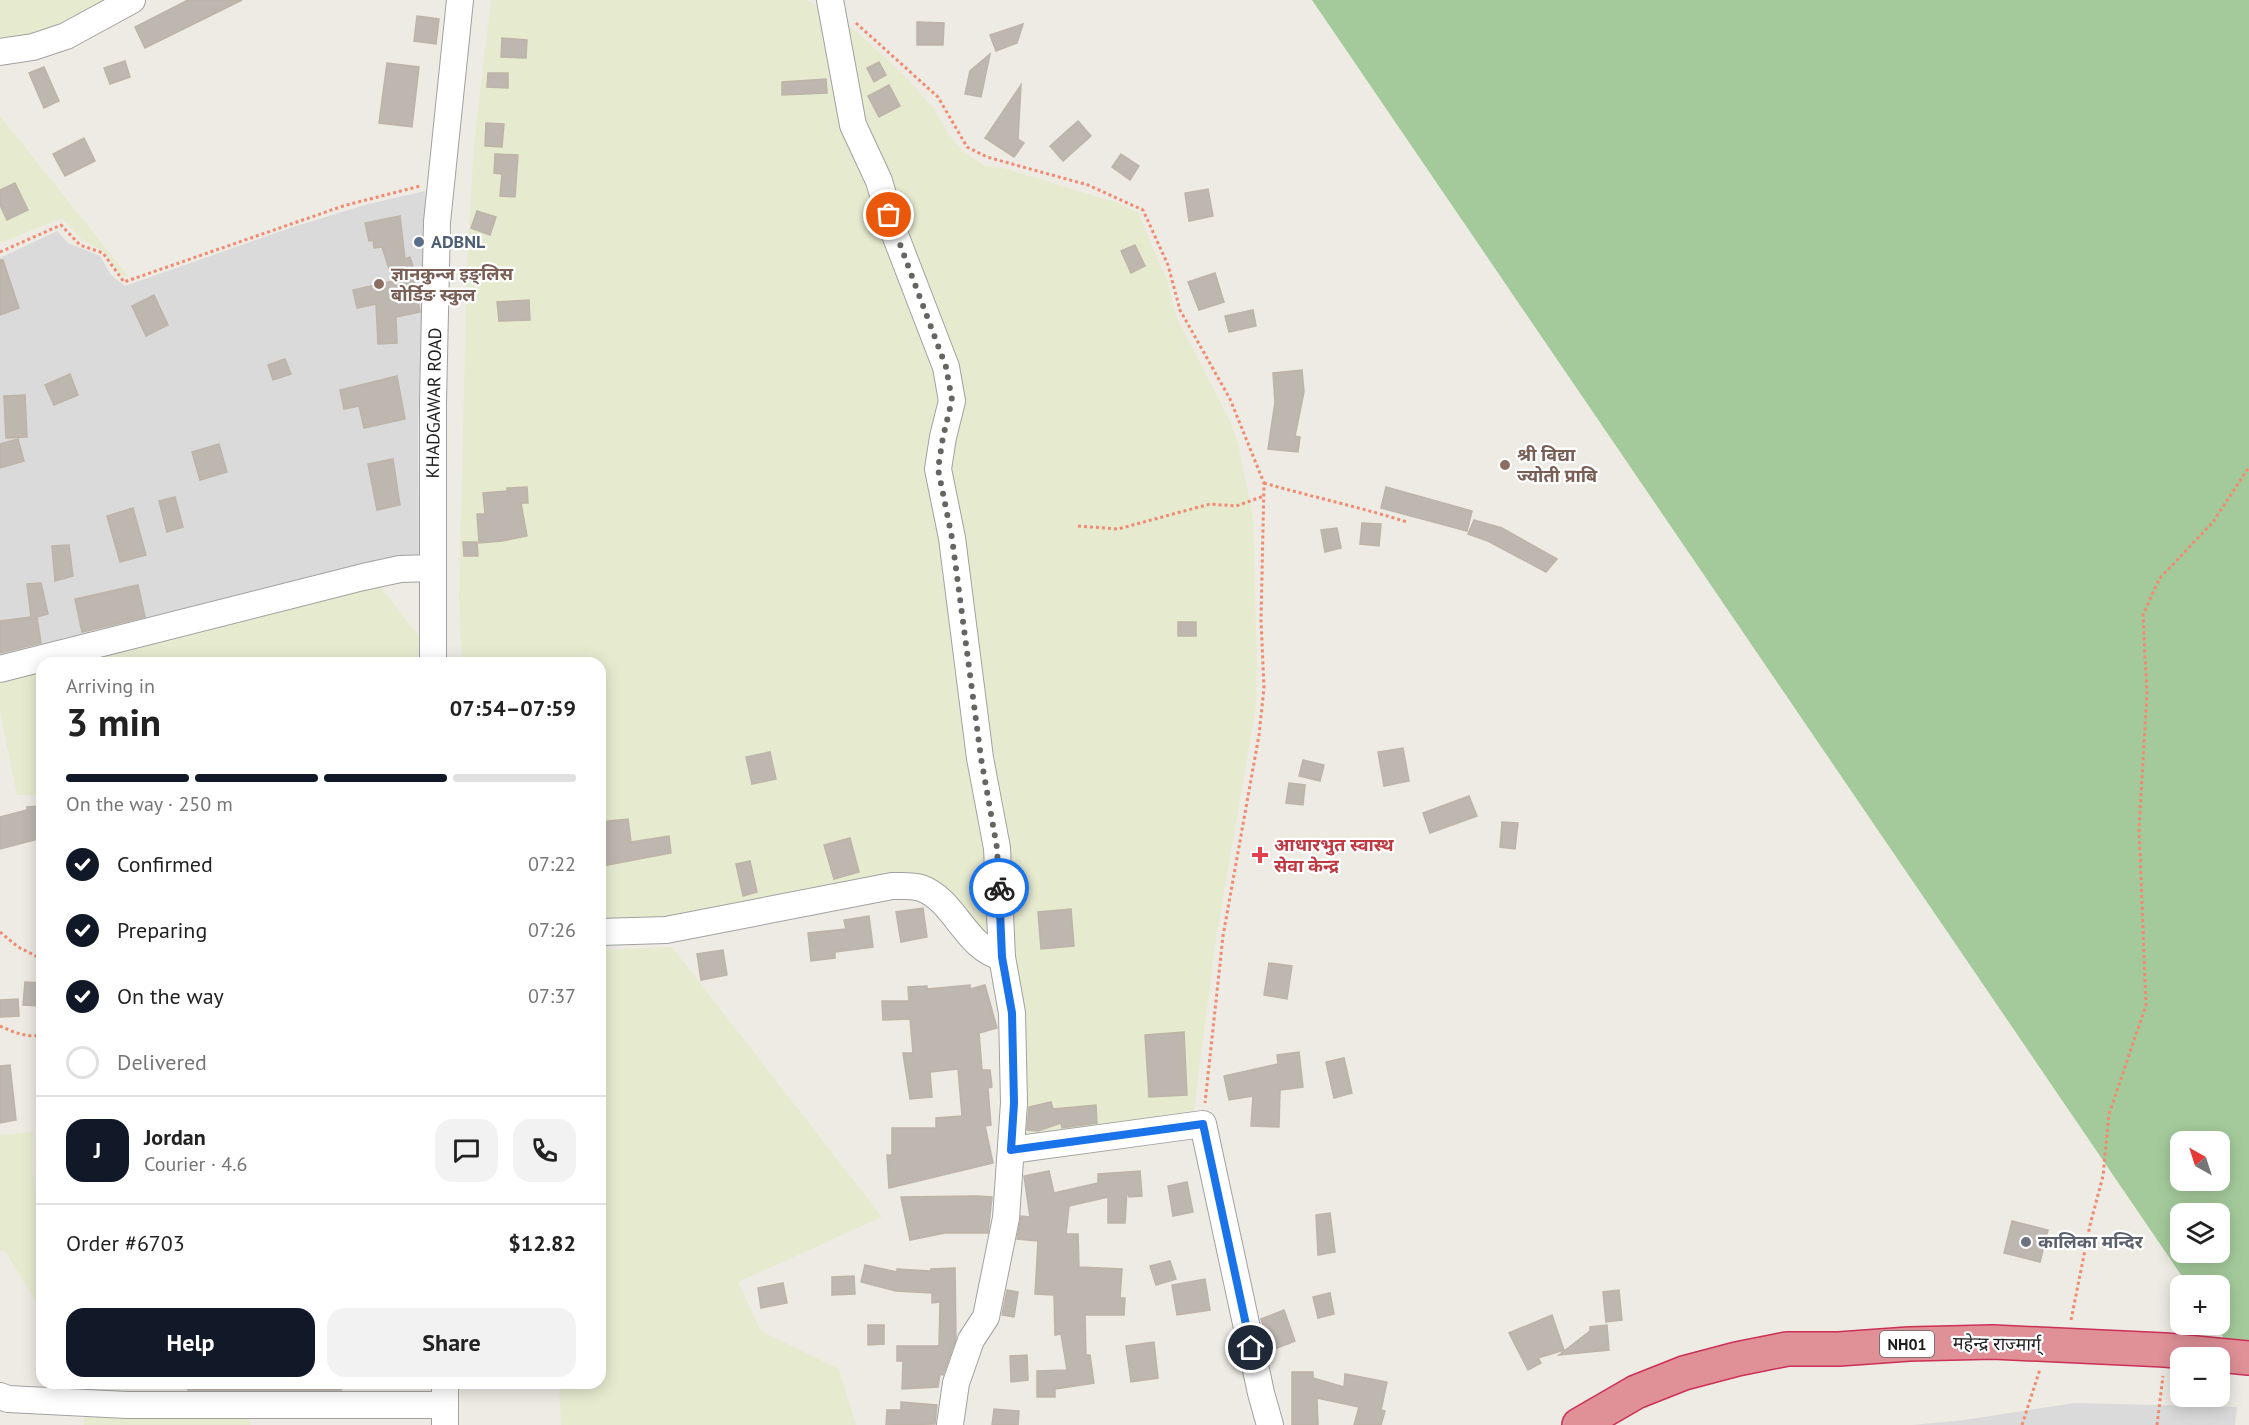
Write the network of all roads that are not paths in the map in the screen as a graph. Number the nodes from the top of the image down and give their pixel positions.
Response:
1 (132, 0) edge
2 (460, 0) edge
3 (830, 0) edge
4 (0, 52) edge
5 (433, 568) junction
6 (47, 657) edge
7 (433, 657) edge
8 (36, 660) edge
9 (0, 669) edge
10 (606, 932) edge
11 (1002, 957) junction
12 (1011, 1150) junction
13 (2249, 1358) edge
14 (0, 1396) edge
15 (445, 1404) edge
16 (950, 1425) edge
17 (1270, 1425) edge
18 (1579, 1425) edge

1 - 4 street
2 - 5 street, KHADGAWAR ROAD
3 - 11 street
5 - 6 street
5 - 7 street, KHADGAWAR ROAD
8 - 9 street
10 - 11 street
11 - 12 street
12 - 16 street
12 - 17 street
13 - 18 highway, महेन्द्र राज्मार्ग् / NH01
14 - 15 street

